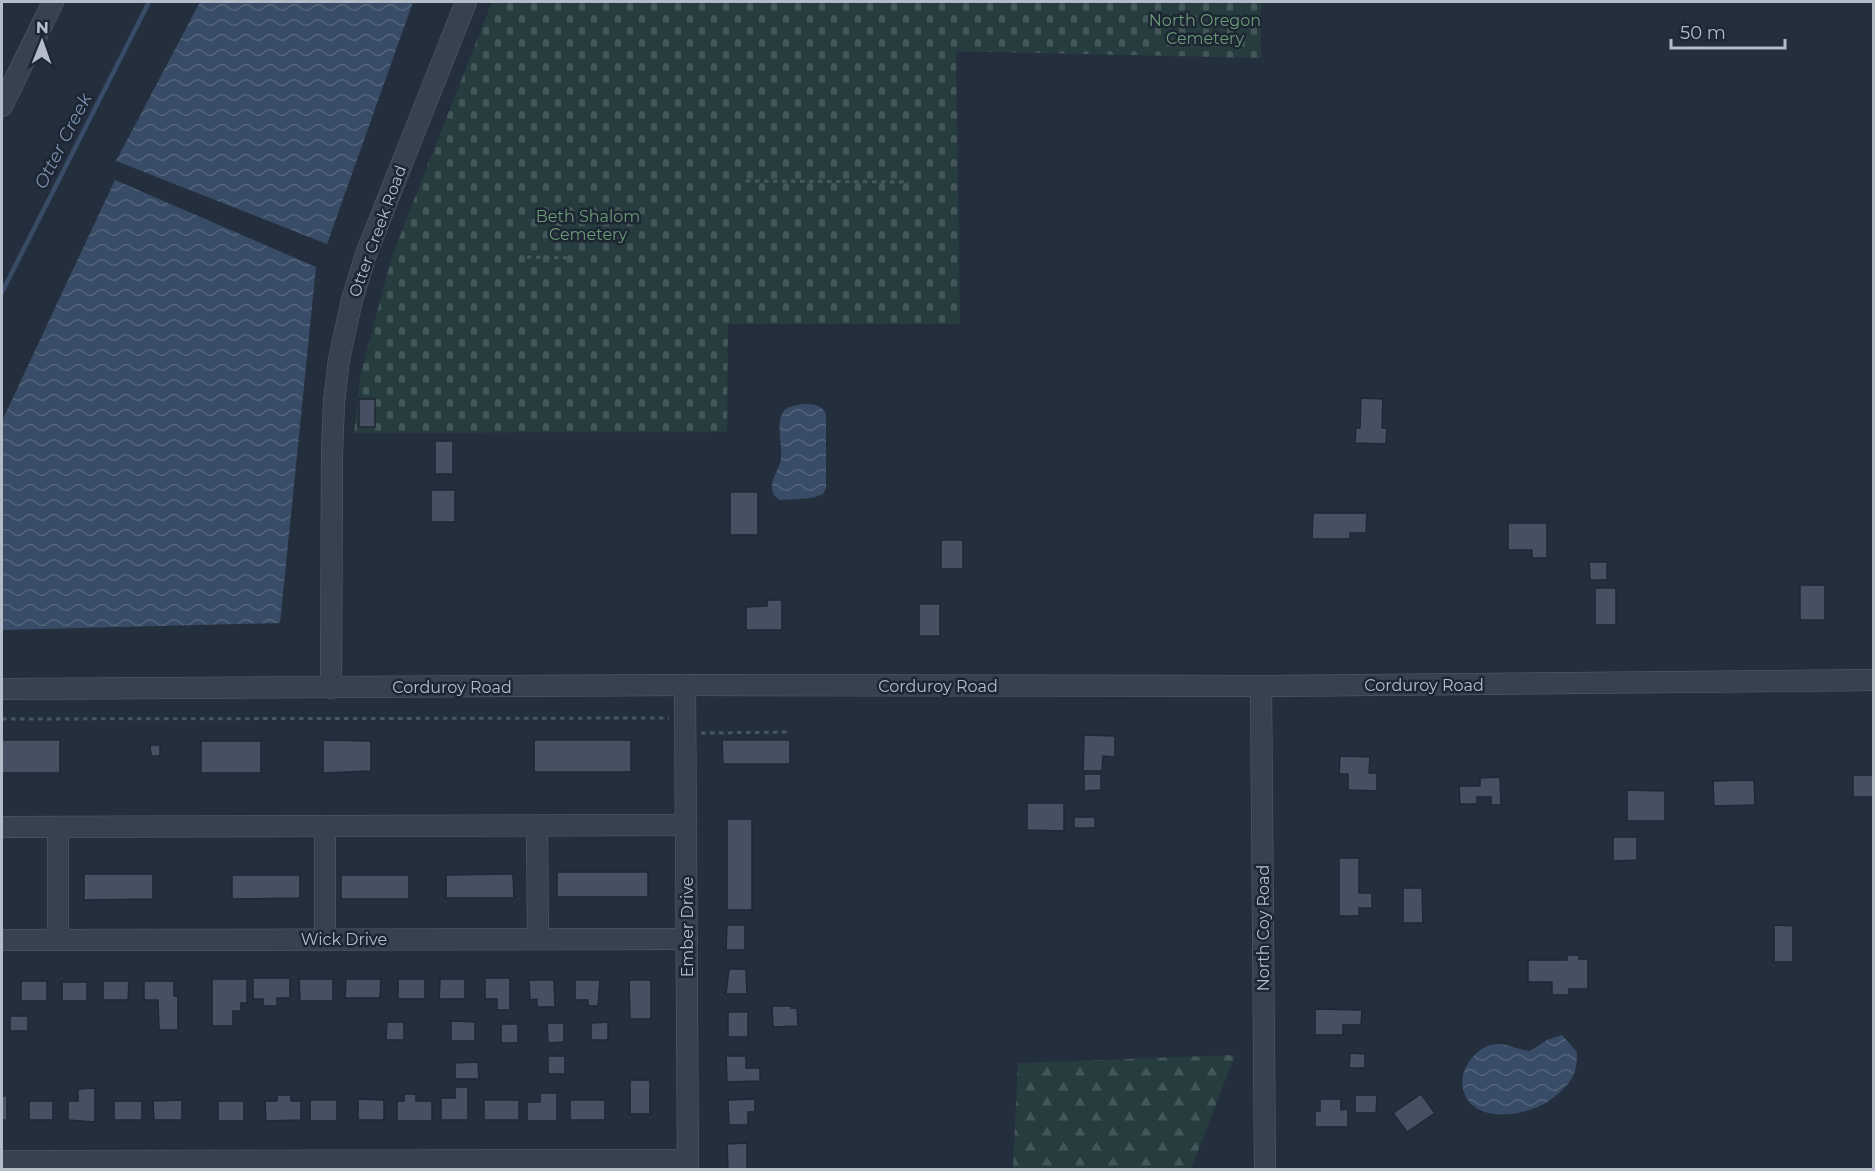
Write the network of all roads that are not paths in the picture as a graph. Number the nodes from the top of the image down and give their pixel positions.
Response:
1 (53, 2) edge
2 (466, 2) edge
3 (2, 106) edge
4 (1874, 680) edge
5 (686, 685) junction
6 (1261, 686) junction
7 (331, 688) junction
8 (2, 689) edge
9 (686, 825) junction
10 (325, 826) junction
11 (537, 826) junction
12 (2, 827) edge
13 (58, 827) junction
14 (324, 939) junction
15 (538, 939) junction
16 (687, 939) junction
17 (2, 940) edge
18 (58, 940) junction
19 (2, 1161) edge
20 (688, 1165) edge
21 (1265, 1170) edge

1 - 3 street
2 - 7 street, Otter Creek Road
4 - 6 street, Corduroy Road
5 - 6 street, Corduroy Road
5 - 7 street, Corduroy Road
5 - 9 street, Ember Drive
6 - 21 street, North Coy Road
7 - 8 street, Corduroy Road
9 - 11 street
9 - 16 street, Ember Drive
10 - 11 street
10 - 13 street
10 - 14 street
11 - 15 street
12 - 13 street
13 - 18 street
14 - 15 street, Wick Drive
14 - 18 street, Wick Drive
15 - 16 street, Wick Drive
16 - 20 street, Ember Drive
17 - 18 street, Wick Drive
19 - 20 street

